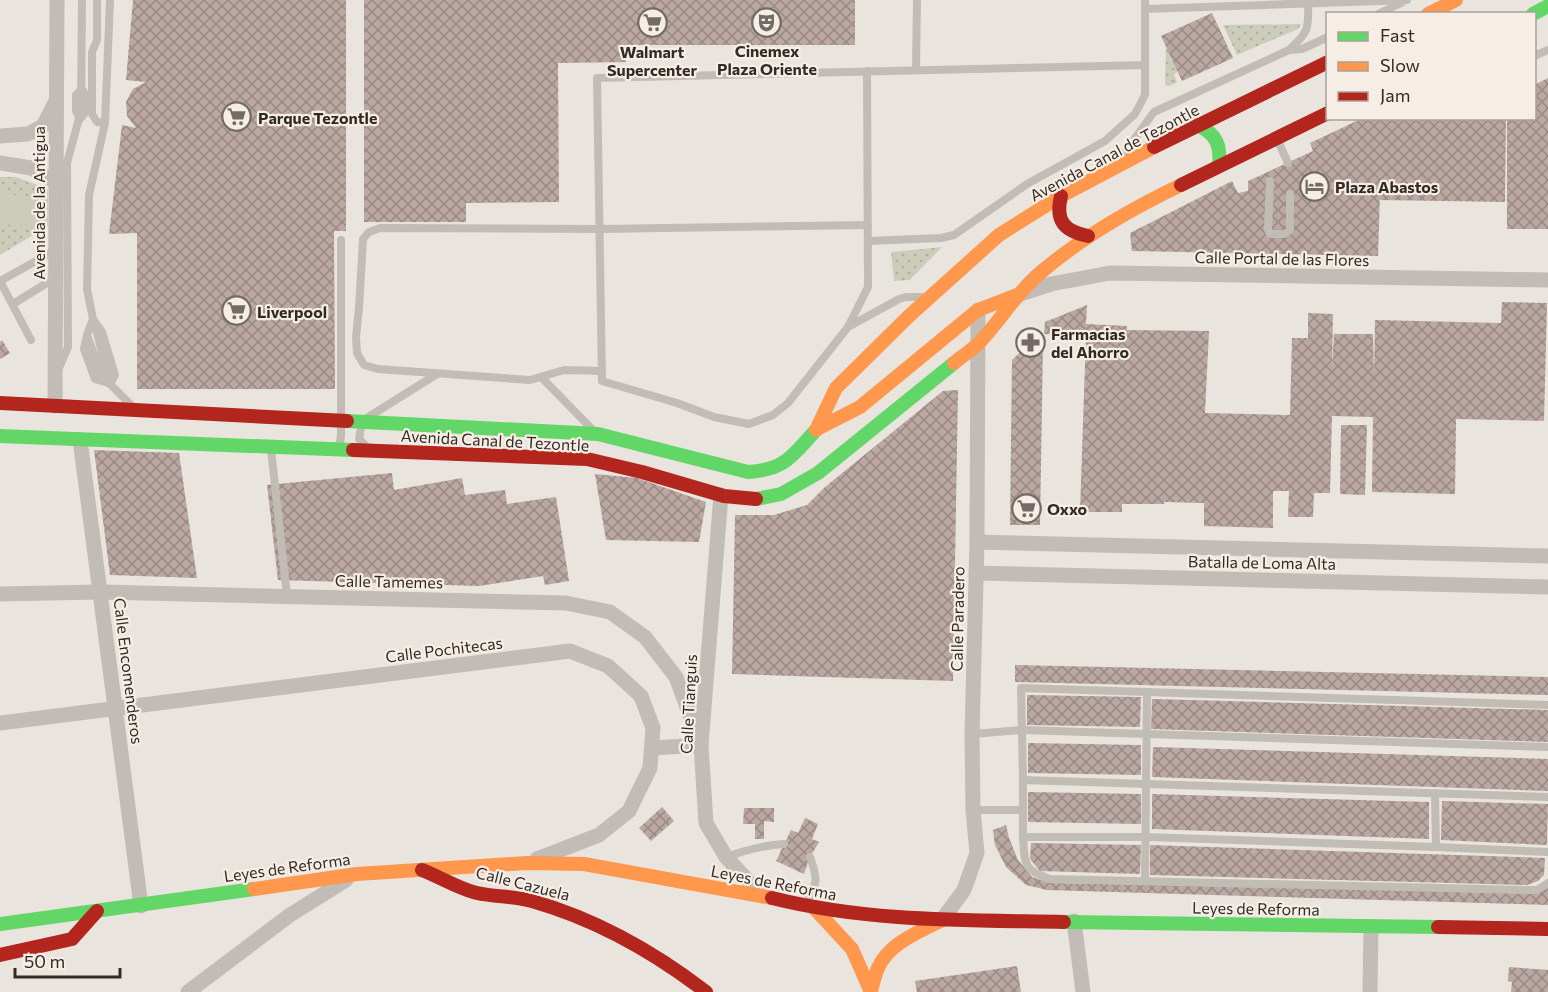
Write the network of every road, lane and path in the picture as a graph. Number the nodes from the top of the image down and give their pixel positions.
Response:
1 (57, 0) edge
2 (82, 0) edge
3 (97, 0) edge
4 (110, 0) edge
5 (916, 0) edge
6 (1145, 0) edge
7 (1407, 0) edge
8 (1456, 0) edge
9 (1308, 4) junction
10 (1145, 9) junction
11 (1382, 12) edge
12 (1432, 12) edge
13 (1326, 38) edge
14 (1289, 50) junction
15 (1326, 63) edge
16 (1145, 65) junction
17 (916, 69) junction
18 (867, 71) junction
19 (56, 100) junction
20 (92, 114) junction
21 (1326, 114) edge
22 (105, 123) junction
23 (1198, 125) junction
24 (77, 130) junction
25 (0, 136) edge
26 (1276, 138) junction
27 (0, 163) edge
28 (1288, 163) dead end
29 (1115, 166) junction
30 (1219, 166) junction
31 (1270, 181) dead end
32 (57, 183) junction
33 (1290, 194) dead end
34 (1061, 196) junction
35 (868, 225) junction
36 (599, 229) junction
37 (1088, 236) junction
38 (340, 240) dead end
39 (868, 241) junction
40 (56, 250) junction
41 (56, 277) junction
42 (1548, 280) edge
43 (0, 281) edge
44 (1017, 295) junction
45 (929, 297) junction
46 (13, 304) junction
47 (978, 310) junction
48 (93, 319) junction
49 (848, 327) junction
50 (31, 339) dead end
51 (979, 343) junction
52 (602, 371) junction
53 (438, 373) junction
54 (541, 377) junction
55 (56, 378) junction
56 (110, 384) junction
57 (0, 403) edge
58 (55, 406) junction
59 (135, 410) junction
60 (340, 420) junction
61 (362, 421) junction
62 (817, 429) junction
63 (598, 434) junction
64 (0, 436) edge
65 (80, 440) junction
66 (270, 447) junction
67 (333, 450) junction
68 (370, 451) junction
69 (721, 495) junction
70 (977, 542) junction
71 (1548, 556) edge
72 (976, 573) junction
73 (1548, 587) edge
74 (100, 592) junction
75 (0, 594) edge
76 (287, 596) junction
77 (1147, 692) junction
78 (1548, 705) edge
79 (115, 708) junction
80 (0, 723) edge
81 (1022, 730) junction
82 (972, 734) junction
83 (1146, 734) junction
84 (701, 745) junction
85 (1548, 747) edge
86 (652, 748) junction
87 (1023, 780) junction
88 (1146, 784) junction
89 (1435, 793) junction
90 (1548, 797) edge
91 (973, 810) junction
92 (1023, 810) junction
93 (1023, 837) junction
94 (1146, 837) junction
95 (784, 844) dead end
96 (1436, 847) junction
97 (1548, 852) edge
98 (726, 857) junction
99 (810, 857) dead end
100 (526, 863) junction
101 (422, 870) junction
102 (357, 874) junction
103 (1145, 881) junction
104 (1548, 883) edge
105 (762, 896) junction
106 (141, 906) junction
107 (809, 908) junction
108 (97, 911) junction
109 (942, 920) junction
110 (1074, 921) junction
111 (0, 924) edge
112 (1371, 927) junction
113 (1548, 929) edge
114 (0, 955) edge
115 (188, 992) edge
116 (706, 992) edge
117 (871, 992) edge
118 (1083, 992) edge
119 (1370, 992) edge

1 - 19 street, Avenida de la Antigua
2 - 24 lane
3 - 20 lane
4 - 22 lane
5 - 17 lane
6 - 10 lane
7 - 9 lane
7 - 11 lane
8 - 12 main road
9 - 10 lane
9 - 14 lane
10 - 16 lane
13 - 14 lane
14 - 29 lane
15 - 23 main road, Avenida Canal de Tezontle
16 - 17 lane
16 - 39 lane
17 - 18 lane
18 - 35 lane
18 - 36 lane
19 - 25 street
19 - 32 street, Avenida de la Antigua
20 - 22 lane
20 - 24 lane
21 - 26 main road, Avenida Canal de Tezontle
22 - 48 lane
23 - 29 main road, Avenida Canal de Tezontle
23 - 30 main road
24 - 55 lane
26 - 28 lane
26 - 30 main road, Avenida Canal de Tezontle
27 - 32 street
29 - 34 main road, Avenida Canal de Tezontle
30 - 37 main road, Avenida Canal de Tezontle
31 - 33 lane
32 - 40 street, Avenida de la Antigua
34 - 37 main road
34 - 45 main road, Avenida Canal de Tezontle
35 - 36 lane
35 - 39 lane
36 - 52 lane
36 - 53 lane
37 - 44 main road, Avenida Canal de Tezontle
38 - 60 lane
39 - 49 lane
40 - 41 street, Avenida de la Antigua
40 - 43 lane
41 - 46 lane
41 - 55 street, Avenida de la Antigua
42 - 44 street, Calle Portal de las Flores
43 - 46 lane
44 - 47 main road, Avenida Canal de Tezontle
44 - 51 main road, Avenida Canal de Tezontle
45 - 49 lane
45 - 62 main road, Avenida Canal de Tezontle
46 - 50 lane
47 - 51 street, Calle Paradero
47 - 62 main road, Avenida Canal de Tezontle
48 - 56 lane
48 - 56 lane
49 - 52 lane
51 - 69 main road, Avenida Canal de Tezontle
51 - 70 street, Calle Paradero
52 - 54 lane
53 - 54 lane
53 - 61 lane
54 - 63 lane
55 - 58 street, Avenida de la Antigua
56 - 59 lane
57 - 58 main road, Avenida Canal de Tezontle
58 - 59 main road, Avenida Canal de Tezontle
59 - 60 main road, Avenida Canal de Tezontle
60 - 61 main road, Avenida Canal de Tezontle
60 - 67 lane
61 - 63 main road, Avenida Canal de Tezontle
61 - 68 lane
62 - 63 main road, Avenida Canal de Tezontle
64 - 65 main road, Avenida Canal de Tezontle
65 - 66 main road, Avenida Canal de Tezontle
65 - 74 street, Calle Encomenderos
66 - 67 main road, Avenida Canal de Tezontle
66 - 76 lane
67 - 68 main road, Avenida Canal de Tezontle
68 - 69 main road, Avenida Canal de Tezontle
69 - 84 street, Calle Tianguis
70 - 71 street, Batalla de Loma Alta
70 - 72 street, Calle Paradero
72 - 73 street, Batalla de Loma Alta
72 - 82 street, Calle Paradero
74 - 75 street, Calle Tamemes
74 - 76 street, Calle Tamemes
74 - 79 street, Calle Encomenderos
76 - 84 street, Calle Tamemes
77 - 78 lane
77 - 81 lane
77 - 83 lane
79 - 80 street, Calle Pochitecas
79 - 86 street, Calle Pochitecas
79 - 106 street, Calle Encomenderos
81 - 82 lane
81 - 83 lane
81 - 87 lane
82 - 91 street, Calle Paradero
83 - 85 lane
83 - 88 lane
84 - 86 street
84 - 98 street, Calle Tianguis
86 - 100 street, Calle Pochitecas
87 - 88 lane
87 - 92 lane
88 - 89 lane
88 - 94 lane
89 - 90 lane
89 - 96 lane
91 - 92 lane
91 - 109 street, Calle Paradero
92 - 93 lane
93 - 94 lane
93 - 103 lane
94 - 96 lane
94 - 103 lane
95 - 98 lane
96 - 97 lane
98 - 105 street, Calle Tianguis
99 - 107 lane
100 - 101 main road, Leyes de Reforma
100 - 105 main road, Leyes de Reforma
101 - 102 main road, Leyes de Reforma
101 - 116 main road, Calle Cazuela
102 - 106 main road, Leyes de Reforma
102 - 115 street
103 - 104 lane
105 - 107 main road, Leyes de Reforma
106 - 108 main road, Leyes de Reforma
107 - 109 main road, Leyes de Reforma
107 - 117 main road
108 - 111 main road, Leyes de Reforma
108 - 114 main road
109 - 110 main road, Leyes de Reforma
109 - 117 main road
110 - 112 main road, Leyes de Reforma
110 - 118 street
112 - 113 main road, Leyes de Reforma
112 - 119 street

